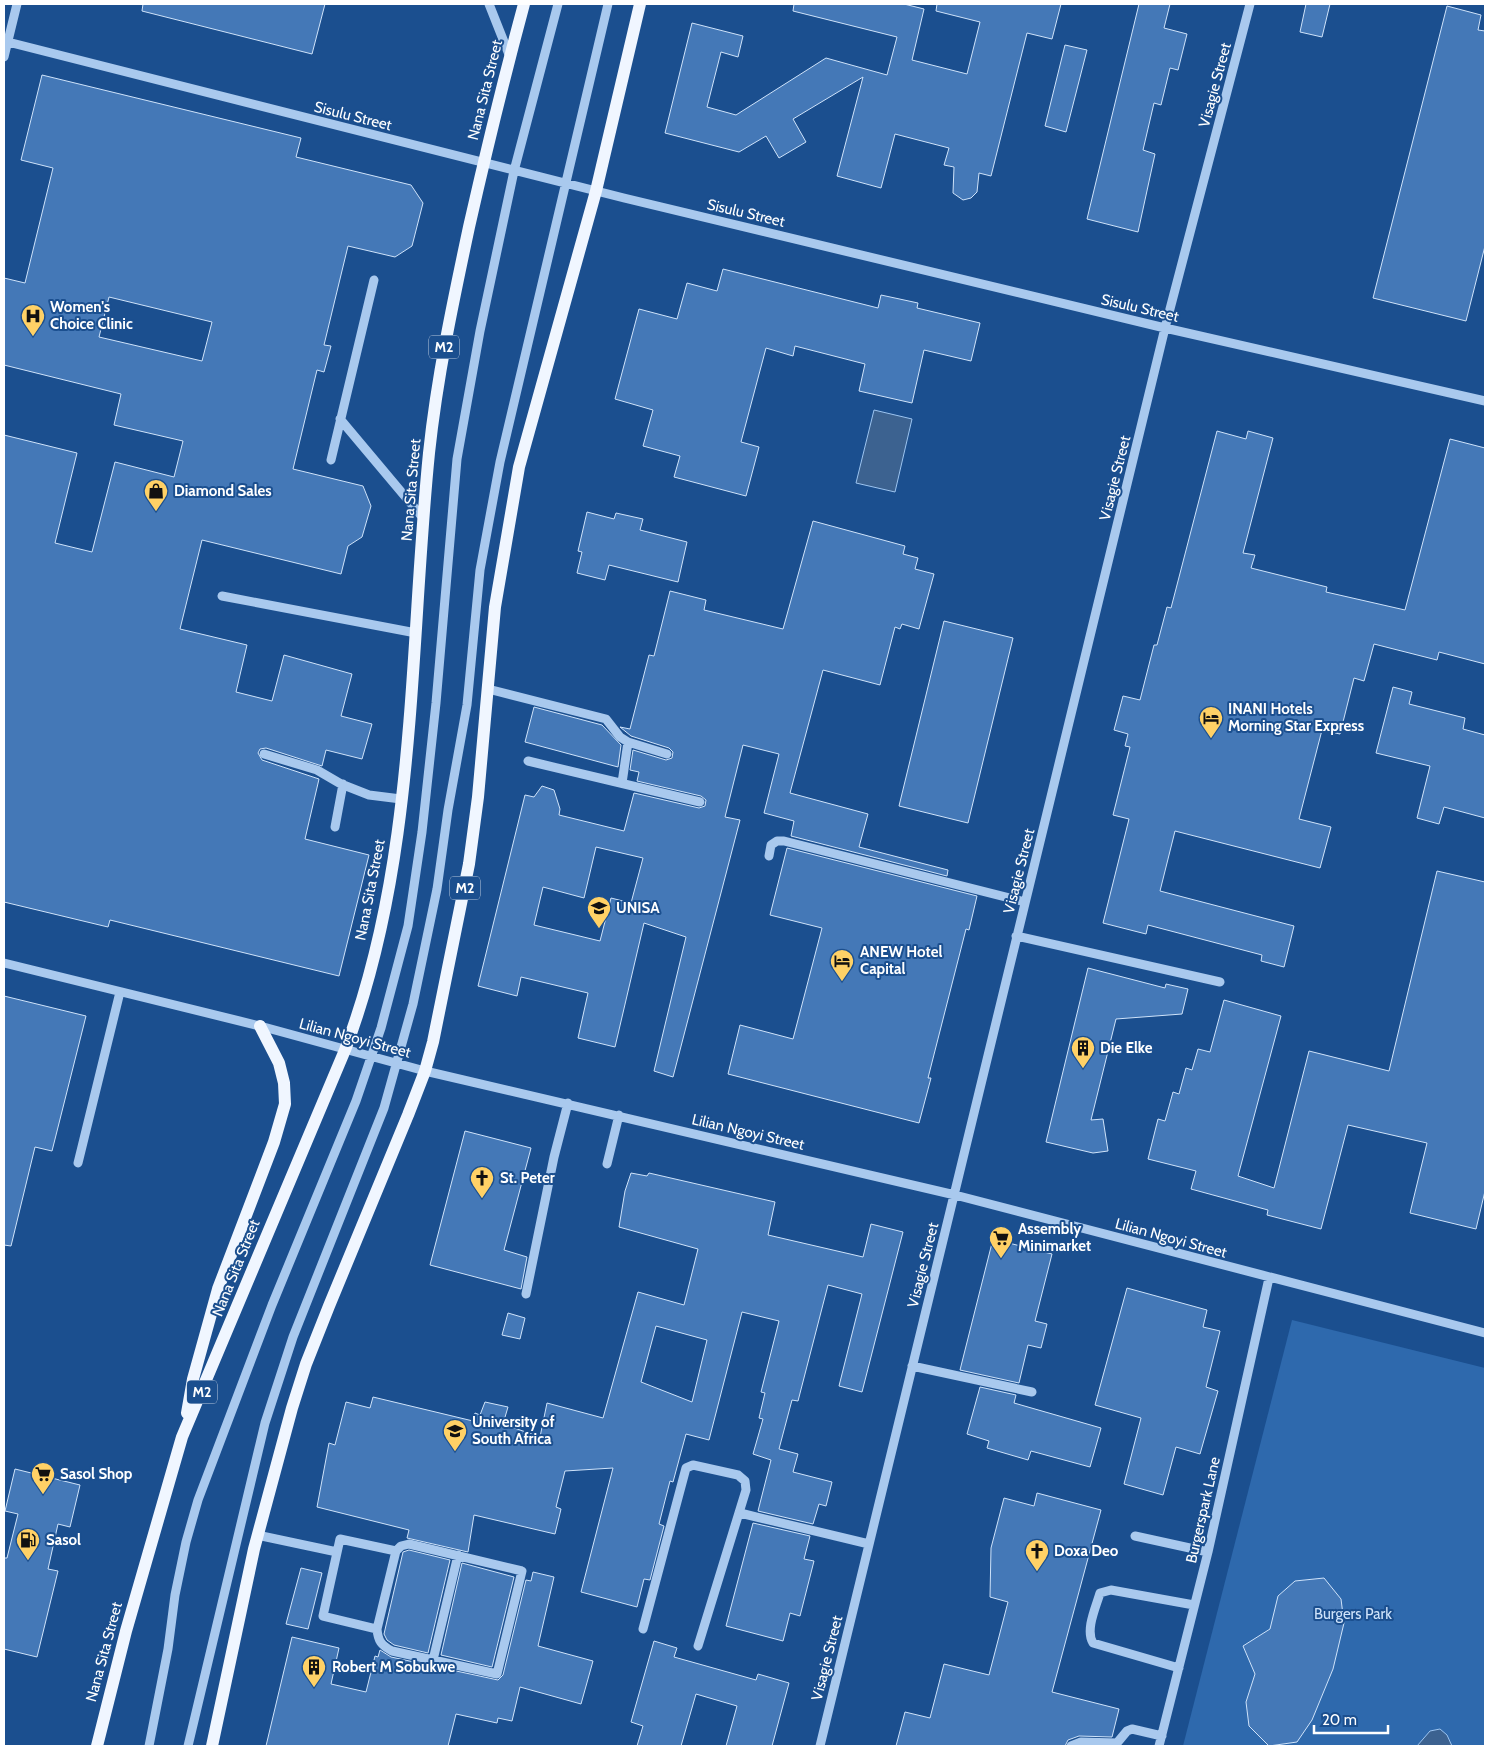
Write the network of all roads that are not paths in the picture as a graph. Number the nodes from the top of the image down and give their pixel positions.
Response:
1 (17, 4) edge
2 (488, 4) edge
3 (524, 4) edge
4 (558, 4) edge
5 (608, 4) edge
6 (640, 4) edge
7 (1250, 4) edge
8 (6, 42) edge
9 (4, 57) edge
10 (510, 57) junction
11 (483, 163) junction
12 (514, 171) junction
13 (565, 184) junction
14 (596, 191) junction
15 (374, 280) dead end
16 (1165, 328) junction
17 (1485, 401) edge
18 (340, 419) junction
19 (331, 460) dead end
20 (424, 519) junction
21 (222, 596) dead end
22 (416, 633) junction
23 (488, 689) junction
24 (628, 742) junction
25 (264, 754) dead end
26 (666, 754) dead end
27 (528, 761) dead end
28 (622, 783) junction
29 (342, 784) junction
30 (401, 798) junction
31 (700, 802) dead end
32 (335, 827) dead end
33 (769, 856) dead end
34 (1025, 902) junction
35 (1016, 936) junction
36 (4, 963) edge
37 (1220, 982) dead end
38 (120, 992) junction
39 (260, 1026) junction
40 (345, 1050) junction
41 (371, 1058) junction
42 (398, 1064) junction
43 (425, 1072) junction
44 (568, 1103) junction
45 (619, 1115) junction
46 (78, 1163) dead end
47 (607, 1164) dead end
48 (955, 1195) junction
49 (1269, 1278) junction
50 (526, 1294) dead end
51 (1485, 1333) edge
52 (912, 1366) junction
53 (1032, 1392) dead end
54 (182, 1437) junction
55 (740, 1513) junction
56 (257, 1535) junction
57 (1135, 1536) dead end
58 (869, 1544) junction
59 (396, 1551) junction
60 (337, 1552) junction
61 (1208, 1552) junction
62 (458, 1555) junction
63 (1194, 1605) junction
64 (377, 1629) junction
65 (643, 1629) dead end
66 (698, 1646) dead end
67 (433, 1660) junction
68 (1179, 1668) junction
69 (1162, 1736) junction
70 (97, 1746) edge
71 (149, 1746) edge
72 (188, 1746) edge
73 (212, 1746) edge
74 (820, 1746) edge
75 (1071, 1746) edge
76 (1159, 1746) edge

1 - 8 street
2 - 10 street
3 - 10 main road, Nana Sita Street / M2
4 - 12 street
5 - 13 street
6 - 14 main road, M2
7 - 16 street, Visagie Street
8 - 9 street
8 - 11 street, Sisulu Street
10 - 11 main road, Nana Sita Street / M2
11 - 12 street, Sisulu Street
11 - 20 main road, Nana Sita Street / M2
12 - 13 street, Sisulu Street
12 - 41 street
13 - 14 street, Sisulu Street
13 - 42 street
14 - 16 street, Sisulu Street
14 - 23 main road, M2
15 - 18 street
16 - 17 street, Sisulu Street
16 - 34 street, Visagie Street
18 - 19 street
18 - 20 street
20 - 22 main road, Nana Sita Street / M2
21 - 22 street
22 - 30 main road, Nana Sita Street / M2
23 - 24 street
23 - 43 main road, M2
24 - 26 street
24 - 28 street
25 - 29 street
27 - 28 street
28 - 31 street
29 - 30 street
29 - 32 street
30 - 40 main road, Nana Sita Street / M2
33 - 34 street
34 - 35 street, Visagie Street
35 - 37 street
35 - 48 street, Visagie Street
36 - 38 street, Lilian Ngoyi Street
38 - 39 street, Lilian Ngoyi Street
38 - 46 street
39 - 40 street, Lilian Ngoyi Street
39 - 54 main road
40 - 41 street, Lilian Ngoyi Street
40 - 54 main road, Nana Sita Street / M2
41 - 42 street, Lilian Ngoyi Street
41 - 71 street
42 - 43 street, Lilian Ngoyi Street
42 - 72 street
43 - 44 street, Lilian Ngoyi Street
43 - 56 main road, M2
44 - 45 street, Lilian Ngoyi Street
44 - 50 street
45 - 47 street
45 - 48 street, Lilian Ngoyi Street
48 - 49 street, Lilian Ngoyi Street
48 - 52 street, Visagie Street
49 - 51 street, Lilian Ngoyi Street
49 - 61 street, Burgerspark Lane
52 - 53 street
52 - 58 street, Visagie Street
54 - 70 main road, Nana Sita Street / M2
55 - 58 street
55 - 65 street
55 - 66 street
56 - 60 street
56 - 73 main road, M2
57 - 61 street
58 - 74 street, Visagie Street
59 - 60 street
59 - 62 street
59 - 64 street
60 - 64 street
61 - 63 street, Burgerspark Lane
62 - 67 street
62 - 67 street
63 - 68 street, Burgerspark Lane
63 - 68 street
64 - 67 street
68 - 69 street, Burgerspark Lane
69 - 75 street
69 - 76 street, Burgerspark Lane

